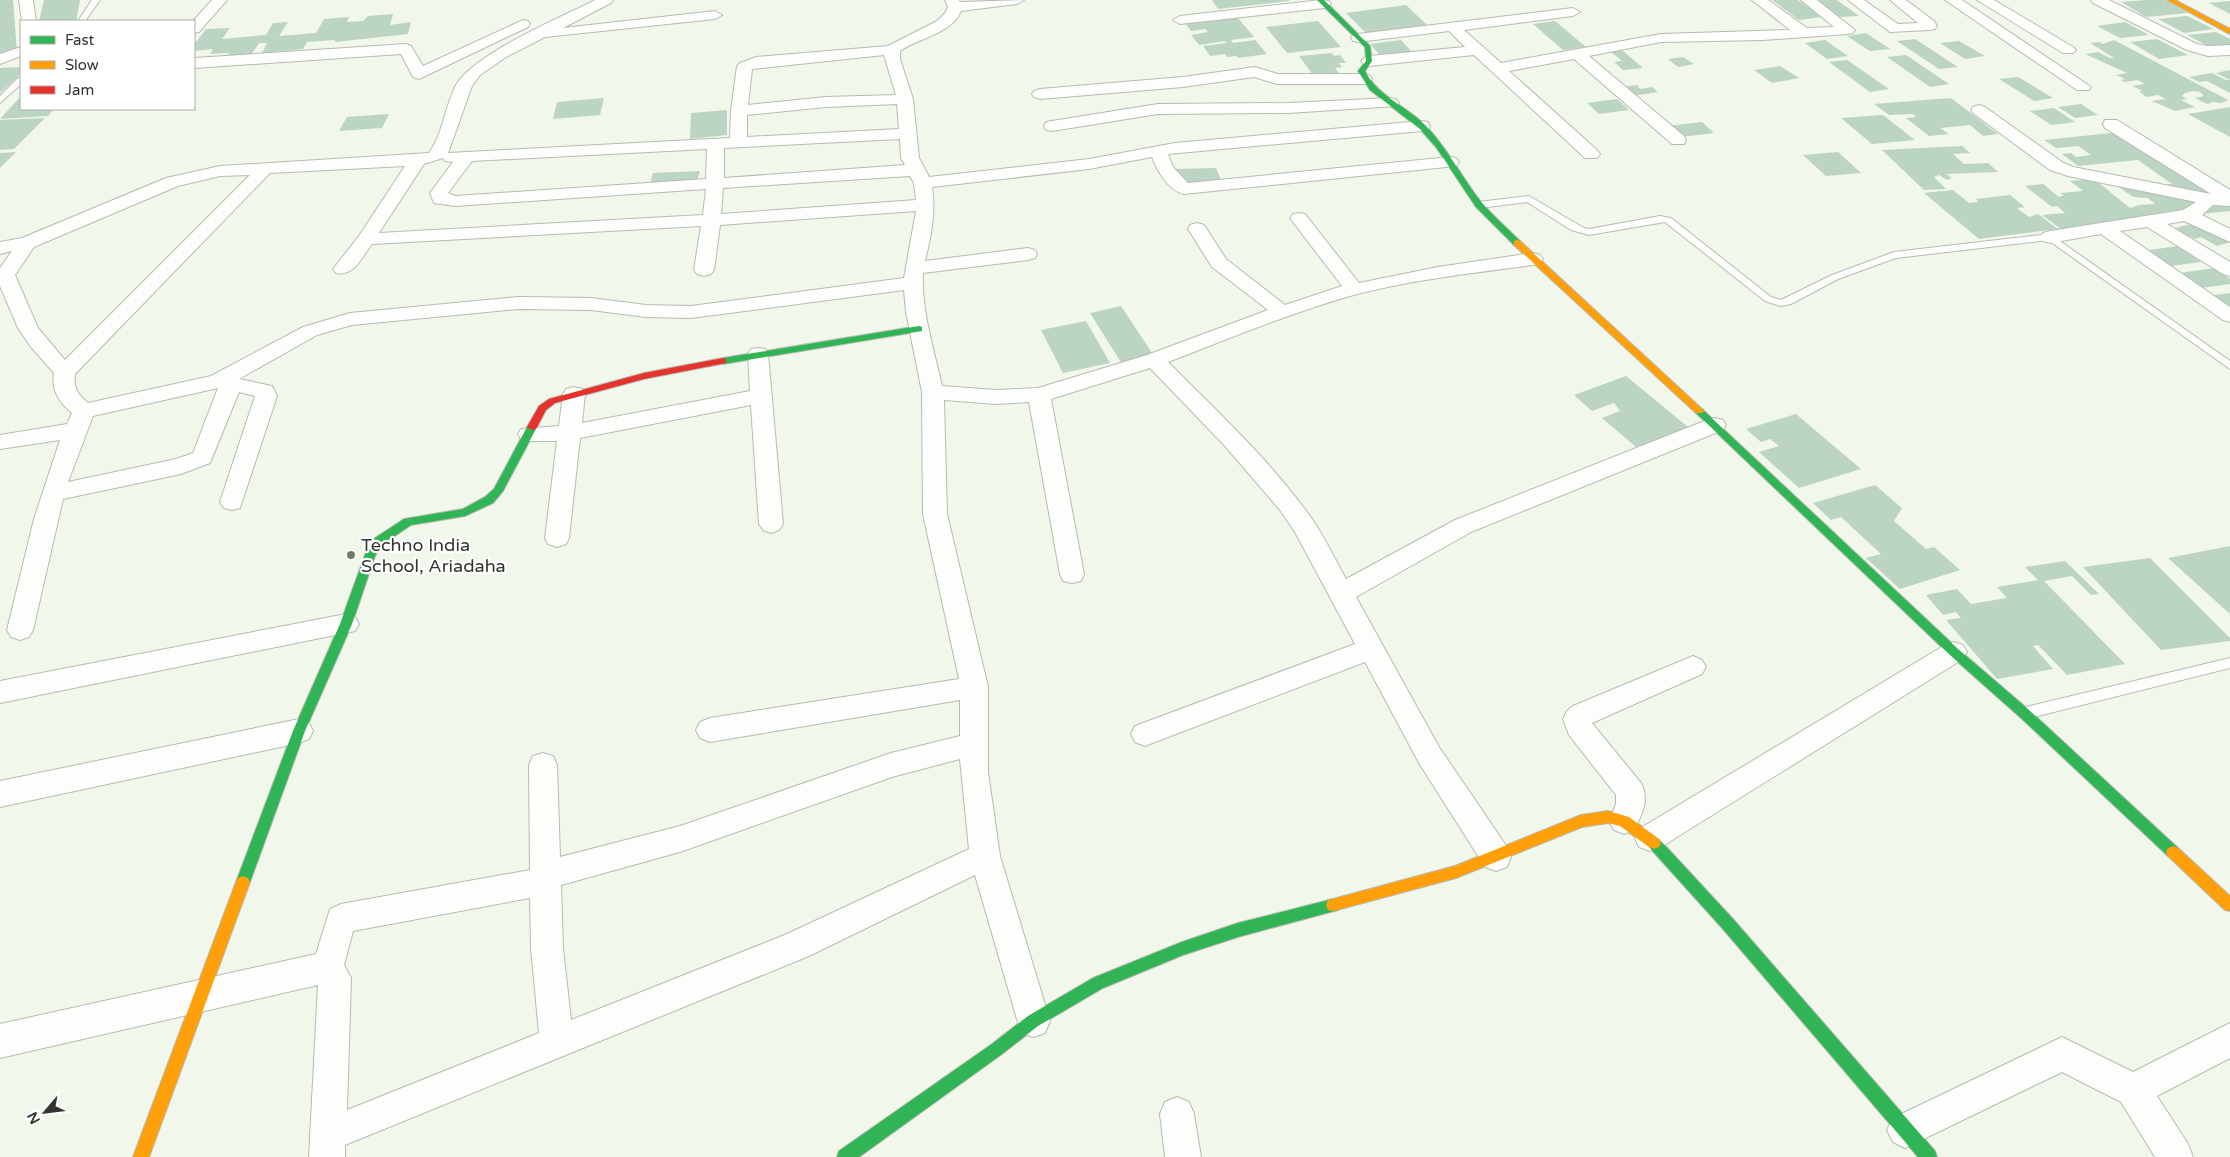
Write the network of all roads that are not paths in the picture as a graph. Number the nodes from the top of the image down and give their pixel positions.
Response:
1 (26, 0) edge
2 (96, 0) edge
3 (220, 0) edge
4 (606, 0) edge
5 (1017, 0) edge
6 (1759, 0) edge
7 (1808, 0) edge
8 (1855, 0) edge
9 (1897, 0) edge
10 (1952, 0) edge
11 (1984, 0) edge
12 (2098, 0) edge
13 (2170, 0) edge
14 (1322, 2) edge
15 (953, 3) edge
16 (1573, 12) dead end
17 (716, 15) dead end
18 (538, 16) dead end
19 (29, 20) edge
20 (82, 20) edge
21 (1180, 20) dead end
22 (1453, 27) junction
23 (195, 28) edge
24 (2230, 32) edge
25 (1804, 33) junction
26 (540, 35) junction
27 (1358, 38) junction
28 (892, 50) junction
29 (1476, 50) junction
30 (2068, 50) dead end
31 (2230, 50) edge
32 (20, 51) edge
33 (1578, 54) junction
34 (0, 59) edge
35 (1370, 61) junction
36 (195, 63) edge
37 (1498, 68) junction
38 (1364, 79) junction
39 (20, 81) edge
40 (2083, 87) dead end
41 (1040, 94) dead end
42 (905, 99) junction
43 (0, 101) edge
44 (1391, 103) junction
45 (1979, 110) dead end
46 (739, 112) junction
47 (2111, 124) dead end
48 (1052, 126) dead end
49 (1422, 126) junction
50 (908, 134) junction
51 (1678, 140) dead end
52 (738, 142) junction
53 (716, 143) junction
54 (1158, 151) junction
55 (1592, 154) dead end
56 (466, 157) junction
57 (427, 158) junction
58 (1450, 162) junction
59 (266, 168) junction
60 (919, 176) junction
61 (716, 184) junction
62 (2230, 198) edge
63 (2208, 199) junction
64 (2230, 202) edge
65 (926, 205) junction
66 (1479, 205) junction
67 (2186, 215) junction
68 (1299, 218) dead end
69 (713, 220) junction
70 (2152, 222) junction
71 (2105, 229) junction
72 (1197, 230) dead end
73 (2230, 236) edge
74 (2050, 237) junction
75 (366, 239) junction
76 (27, 243) junction
77 (0, 248) edge
78 (1028, 254) dead end
79 (1533, 259) junction
80 (343, 269) dead end
81 (704, 270) dead end
82 (2230, 270) edge
83 (914, 275) junction
84 (2, 277) edge
85 (1354, 289) junction
86 (1282, 312) junction
87 (2230, 316) edge
88 (919, 329) junction
89 (758, 354) junction
90 (1154, 360) junction
91 (2230, 366) edge
92 (65, 372) junction
93 (224, 382) junction
94 (932, 392) junction
95 (574, 394) junction
96 (1039, 395) junction
97 (761, 396) junction
98 (79, 421) junction
99 (1715, 425) junction
100 (569, 433) junction
101 (529, 434) junction
102 (0, 442) edge
103 (53, 492) junction
104 (232, 502) dead end
105 (771, 524) dead end
106 (557, 538) dead end
107 (1072, 574) dead end
108 (1340, 594) junction
109 (346, 624) junction
110 (20, 630) dead end
111 (1371, 649) junction
112 (1954, 652) junction
113 (2230, 663) edge
114 (1693, 667) dead end
115 (974, 687) junction
116 (0, 692) edge
117 (2025, 714) junction
118 (710, 730) dead end
119 (299, 731) junction
120 (1145, 734) dead end
121 (974, 744) junction
122 (543, 765) dead end
123 (0, 794) edge
124 (1624, 821) junction
125 (1650, 838) junction
126 (985, 856) junction
127 (1496, 857) junction
128 (545, 878) junction
129 (2230, 905) edge
130 (327, 970) junction
131 (202, 994) junction
132 (1033, 1021) junction
133 (2230, 1040) edge
134 (0, 1041) edge
135 (557, 1042) junction
136 (2133, 1090) junction
137 (1177, 1114) dead end
138 (1905, 1130) junction
139 (329, 1145) edge
140 (141, 1157) edge
141 (845, 1157) edge
142 (1183, 1157) edge
143 (1928, 1157) edge
144 (2175, 1157) edge

1 - 19 street
2 - 20 lane
3 - 23 street
4 - 26 street
5 - 15 street
6 - 25 street
7 - 25 street
8 - 9 street
10 - 40 street
11 - 30 street
12 - 31 street
13 - 24 street
14 - 21 street
14 - 27 street
15 - 28 street
16 - 22 street
17 - 26 street
18 - 36 street
22 - 27 street
22 - 29 street
25 - 33 street
26 - 57 street
27 - 35 street
28 - 42 street
28 - 46 street
29 - 35 street
29 - 37 street
32 - 34 street
33 - 37 street
33 - 51 street
35 - 38 street
37 - 55 street
38 - 41 street
38 - 44 street
39 - 43 lane
42 - 46 street
42 - 50 street
44 - 48 street
44 - 49 street
45 - 63 street
46 - 52 street
47 - 62 street
49 - 54 street
49 - 58 street
50 - 52 street
50 - 60 street
52 - 53 street
53 - 56 street
53 - 61 street
54 - 58 street
54 - 60 street
56 - 57 street
56 - 61 street
57 - 59 street
57 - 75 street
58 - 66 street
59 - 76 street
59 - 92 street
60 - 61 street
60 - 65 street
61 - 69 street
63 - 64 street
63 - 67 street
65 - 69 street
65 - 83 street
66 - 74 lane
66 - 79 street
67 - 70 street
67 - 73 street
68 - 85 street
69 - 75 street
69 - 81 street
70 - 71 street
70 - 82 street
71 - 74 street
71 - 87 street
72 - 86 street
74 - 91 lane
75 - 80 street
76 - 77 street
76 - 84 street
78 - 83 street
79 - 85 street
79 - 99 street
83 - 88 street
83 - 93 street
84 - 92 street
85 - 86 street
86 - 90 street
88 - 89 street
88 - 94 street
89 - 95 street
89 - 97 street
90 - 96 street
90 - 108 street
92 - 98 street
93 - 98 street
93 - 103 street
93 - 104 street
94 - 96 street
94 - 115 street
95 - 100 street
95 - 101 street
96 - 107 street
97 - 100 street
97 - 105 street
98 - 102 street
98 - 103 street
99 - 108 street
99 - 112 street
100 - 101 street
100 - 106 street
101 - 109 street
103 - 110 street
108 - 111 street
109 - 116 street
109 - 119 street
111 - 120 street
111 - 127 street
112 - 117 street
112 - 125 street
113 - 117 lane
114 - 124 street
115 - 118 street
115 - 121 street
117 - 129 street
119 - 123 street
119 - 131 street
121 - 126 street
121 - 128 street
122 - 128 street
124 - 125 street
124 - 127 street
125 - 138 street
126 - 132 street
126 - 135 street
127 - 132 street
128 - 130 street
128 - 135 street
130 - 131 street
130 - 139 street
131 - 134 street
131 - 140 street
132 - 141 street
133 - 136 street
135 - 139 street
136 - 138 street
136 - 144 street
137 - 142 street
138 - 143 street

